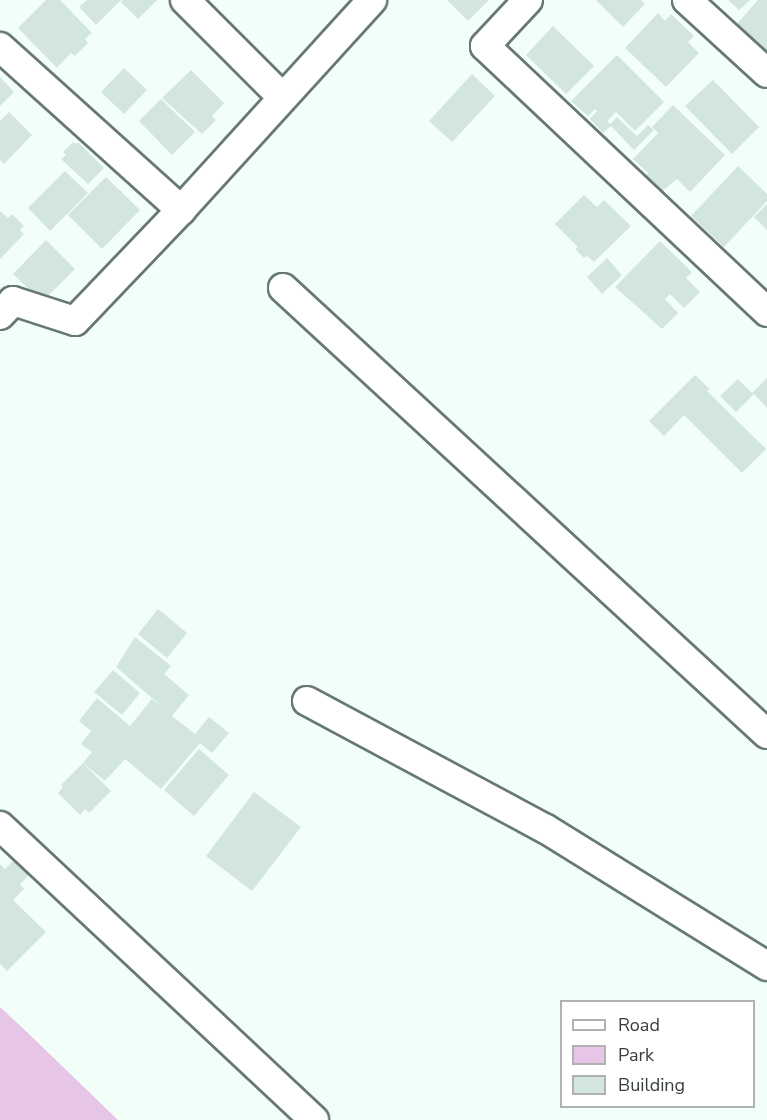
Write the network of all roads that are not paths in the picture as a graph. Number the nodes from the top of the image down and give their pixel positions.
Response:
1 (185, 0) edge
2 (372, 0) edge
3 (528, 0) edge
4 (687, 0) edge
5 (0, 47) edge
6 (767, 73) edge
7 (282, 97) junction
8 (181, 210) junction
9 (283, 288) dead end
10 (4, 302) edge
11 (767, 312) edge
12 (307, 701) dead end
13 (767, 734) edge
14 (0, 826) edge
15 (767, 966) edge
16 (314, 1120) edge

1 - 7 street
2 - 7 street
3 - 11 street
4 - 6 street
5 - 8 street
7 - 8 street
8 - 10 street
9 - 13 street
12 - 15 street
14 - 16 street

